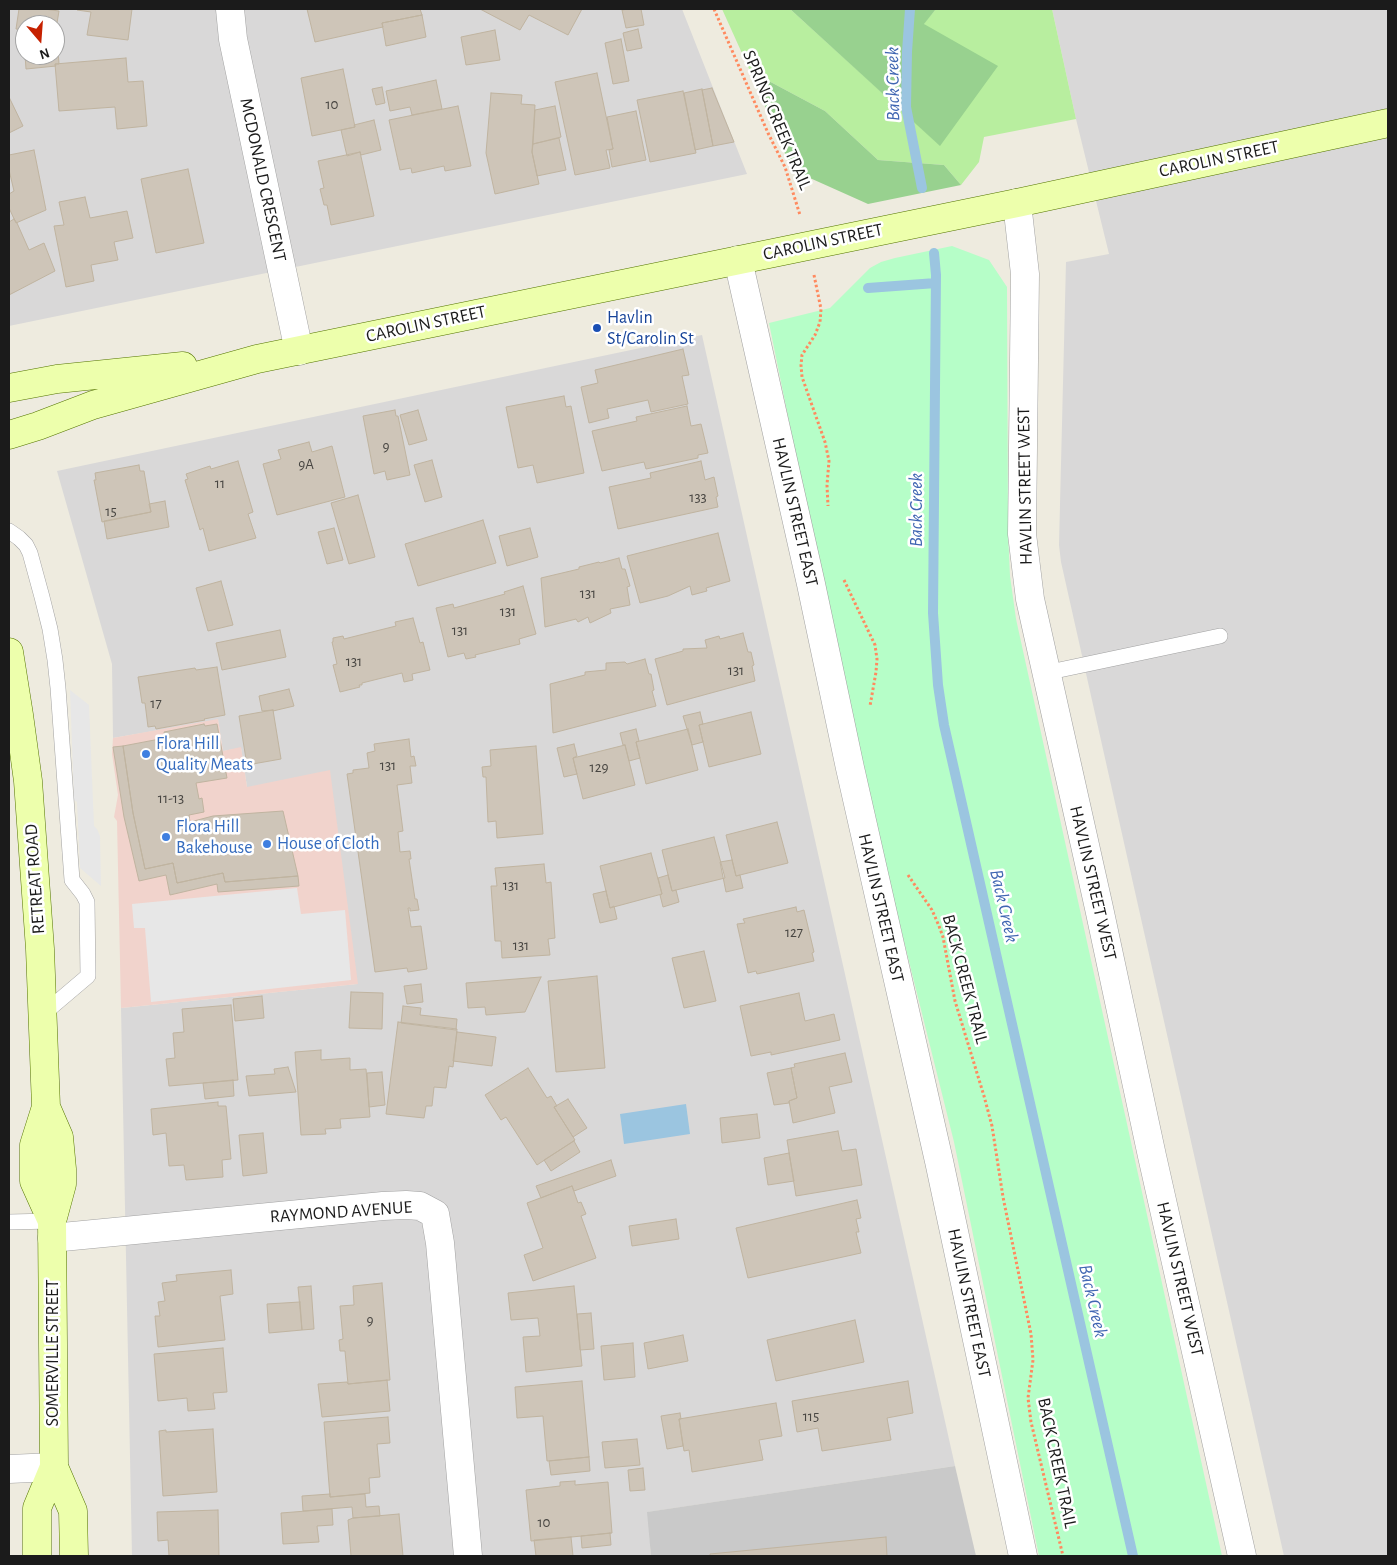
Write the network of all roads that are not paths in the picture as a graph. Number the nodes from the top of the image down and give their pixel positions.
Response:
1 (230, 9) edge
2 (1388, 122) edge
3 (1016, 202) junction
4 (738, 260) junction
5 (300, 351) junction
6 (257, 359) junction
7 (9, 388) edge
8 (9, 435) edge
9 (9, 532) edge
10 (1220, 636) dead end
11 (10, 669) edge
12 (1045, 672) junction
13 (17, 763) edge
14 (42, 1015) junction
15 (9, 1222) edge
16 (52, 1230) junction
17 (54, 1467) junction
18 (9, 1468) edge
19 (37, 1556) edge
20 (74, 1556) edge
21 (468, 1556) edge
22 (1023, 1556) edge
23 (1242, 1556) edge

1 - 5 street, MCDONALD CRESCENT
2 - 3 street, CAROLIN STREET
3 - 4 street, CAROLIN STREET
3 - 12 street, HAVLIN STREET WEST
4 - 5 street, CAROLIN STREET
4 - 22 street, HAVLIN STREET EAST
5 - 6 street, CAROLIN STREET
6 - 7 street, CAROLIN STREET
6 - 8 street, CAROLIN STREET
9 - 14 lane
10 - 12 lane
11 - 13 street, RETREAT ROAD
12 - 23 street, HAVLIN STREET WEST
13 - 14 street, RETREAT ROAD
14 - 16 street, RETREAT ROAD
15 - 16 lane
16 - 17 street, SOMERVILLE STREET
16 - 21 street, RAYMOND AVENUE
17 - 18 street
17 - 19 street, SOMERVILLE STREET
17 - 20 street, SOMERVILLE STREET

